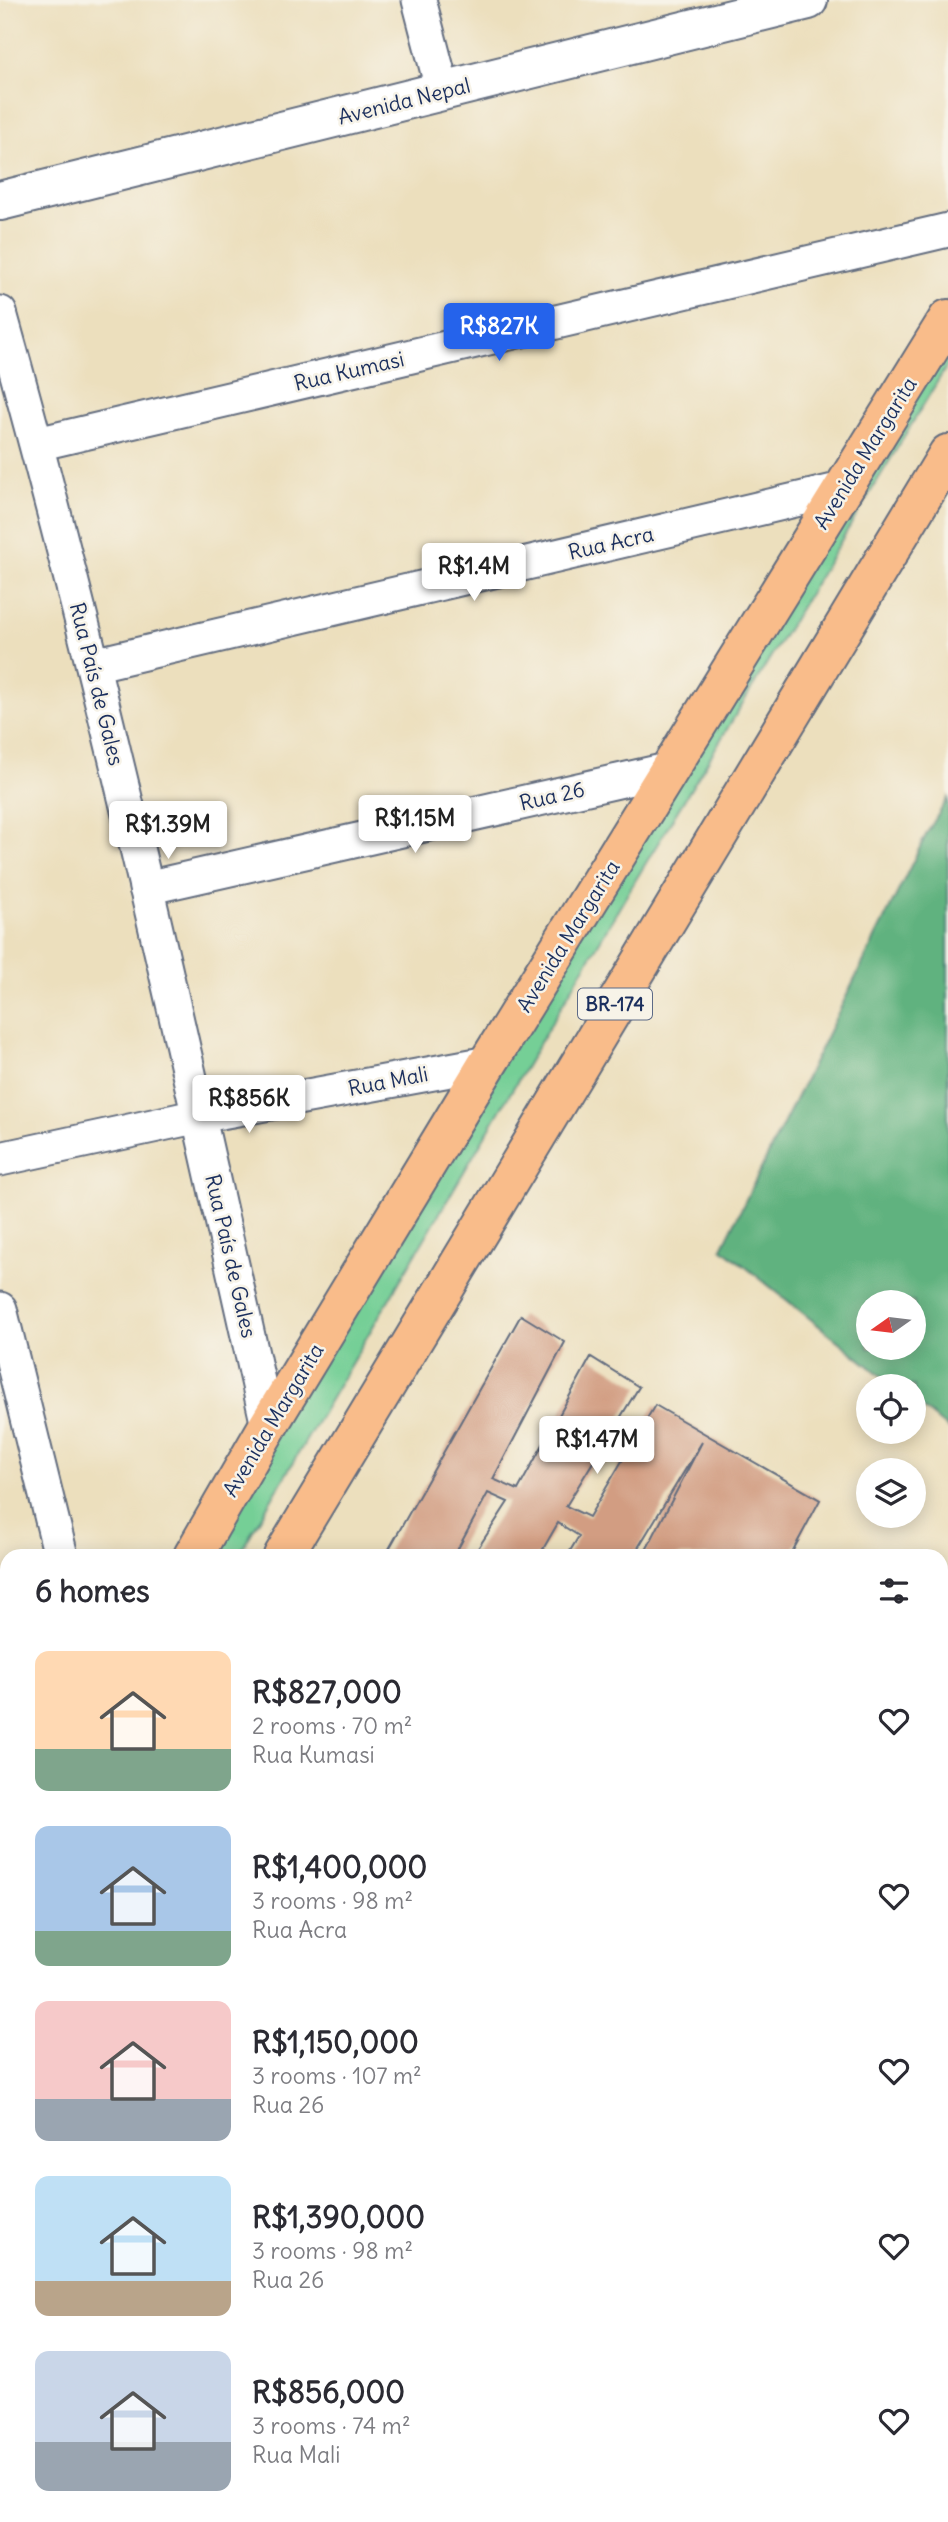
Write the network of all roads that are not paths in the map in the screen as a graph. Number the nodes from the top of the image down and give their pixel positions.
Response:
1 (419, 0) edge
2 (808, 0) edge
3 (443, 92) junction
4 (0, 201) edge
5 (948, 230) edge
6 (0, 313) edge
7 (948, 319) edge
8 (37, 444) junction
9 (948, 454) edge
10 (842, 489) junction
11 (93, 665) junction
12 (671, 769) junction
13 (146, 888) junction
14 (488, 1063) junction
15 (200, 1116) junction
16 (0, 1159) edge
17 (0, 1309) edge
18 (268, 1426) junction
19 (59, 1549) edge
20 (197, 1549) edge
21 (291, 1549) edge

1 - 3 street
2 - 3 street, Avenida Nepal
3 - 4 street, Avenida Nepal
5 - 8 street, Rua Kumasi
6 - 8 street, Rua País de Gales
7 - 10 main road, Avenida Margarita
8 - 11 street, Rua País de Gales
9 - 21 main road, BR-174
10 - 11 street, Rua Acra
10 - 12 main road, Avenida Margarita
11 - 13 street, Rua País de Gales
12 - 13 street, Rua 26
12 - 14 main road, Avenida Margarita
13 - 15 street, Rua País de Gales
14 - 15 street, Rua Mali
14 - 18 main road, Avenida Margarita
15 - 16 street, Rua Mali
15 - 18 street, Rua País de Gales
17 - 19 street
18 - 20 main road, Avenida Margarita

